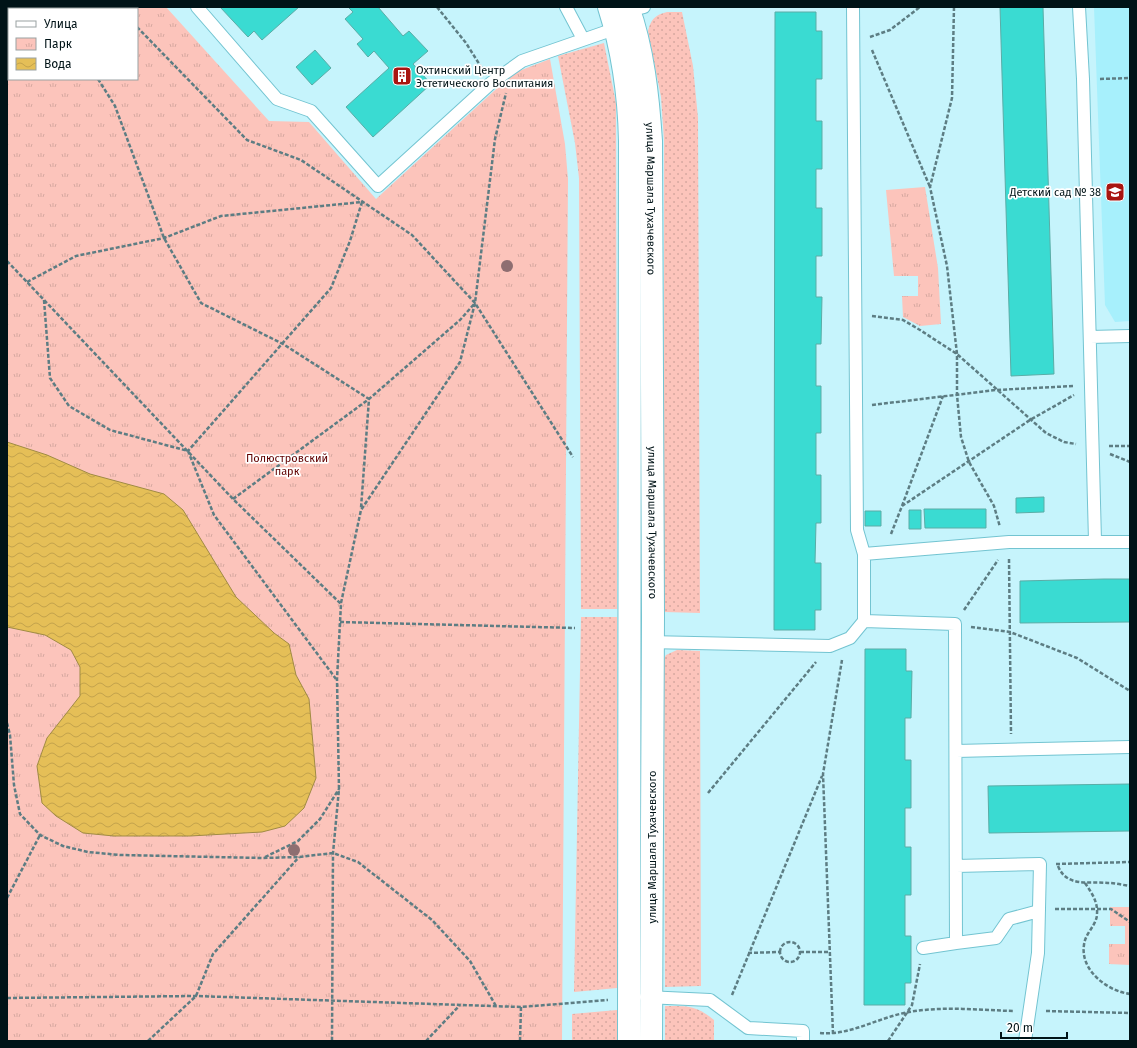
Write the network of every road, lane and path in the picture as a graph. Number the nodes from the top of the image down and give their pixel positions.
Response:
1 (197, 7) edge
2 (437, 7) edge
3 (566, 7) edge
4 (853, 7) edge
5 (920, 7) edge
6 (954, 7) edge
7 (1079, 7) edge
8 (624, 14) edge
9 (138, 28) edge
10 (867, 38) junction
11 (583, 39) junction
12 (854, 39) junction
13 (513, 68) junction
14 (1130, 78) edge
15 (1083, 79) junction
16 (99, 80) edge
17 (491, 83) junction
18 (930, 187) junction
19 (362, 202) junction
20 (164, 238) junction
21 (7, 261) edge
22 (27, 282) junction
23 (44, 300) junction
24 (476, 303) junction
25 (856, 314) junction
26 (1130, 336) edge
27 (1090, 337) junction
28 (283, 344) junction
29 (957, 354) junction
30 (1090, 385) junction
31 (996, 390) junction
32 (957, 395) junction
33 (943, 396) junction
34 (369, 399) junction
35 (856, 407) junction
36 (1030, 420) junction
37 (1093, 446) junction
38 (1130, 446) edge
39 (188, 451) junction
40 (573, 457) dead end
41 (233, 498) junction
42 (902, 506) junction
43 (361, 510) junction
44 (1095, 541) junction
45 (1130, 542) edge
46 (1007, 543) junction
47 (884, 551) junction
48 (864, 554) junction
49 (341, 604) junction
50 (340, 622) junction
51 (864, 622) junction
52 (955, 624) junction
53 (574, 628) dead end
54 (1010, 632) junction
55 (846, 641) junction
56 (629, 642) junction
57 (652, 642) junction
58 (830, 646) junction
59 (337, 679) junction
60 (1130, 691) edge
61 (7, 723) edge
62 (1130, 747) edge
63 (1012, 750) junction
64 (956, 751) junction
65 (823, 774) junction
66 (339, 789) junction
67 (708, 794) dead end
68 (40, 835) junction
69 (333, 853) junction
70 (299, 857) junction
71 (262, 858) junction
72 (1130, 862) edge
73 (1040, 864) junction
74 (1057, 864) junction
75 (956, 866) junction
76 (1085, 883) junction
77 (1130, 886) edge
78 (7, 898) edge
79 (1097, 909) junction
80 (1039, 910) junction
81 (1130, 922) edge
82 (956, 944) junction
83 (923, 948) joint
84 (779, 952) junction
85 (800, 952) junction
86 (830, 952) junction
87 (748, 953) junction
88 (1130, 994) edge
89 (196, 996) junction
90 (651, 997) junction
91 (7, 998) edge
92 (629, 998) junction
93 (332, 1000) junction
94 (460, 1005) junction
95 (496, 1006) junction
96 (521, 1007) junction
97 (1030, 1011) junction
98 (725, 1012) junction
99 (908, 1012) junction
100 (1130, 1013) edge
101 (833, 1034) junction
102 (804, 1036) edge
103 (148, 1041) edge
104 (332, 1041) edge
105 (426, 1041) edge
106 (520, 1041) edge
107 (629, 1041) edge
108 (651, 1041) edge
109 (888, 1041) edge
110 (1026, 1041) edge

1 - 17 lane
2 - 17 path
3 - 11 lane
4 - 12 lane
5 - 10 path
6 - 18 path
7 - 15 lane
8 - 11 lane
8 - 56 street, улица Маршала Тухачевского
8 - 57 street, улица Маршала Тухачевского
9 - 19 path
10 - 12 path
10 - 18 path
11 - 13 lane
12 - 25 lane
13 - 17 lane
13 - 24 path
14 - 15 path
15 - 27 lane
16 - 20 path
18 - 29 path
19 - 20 path
19 - 24 path
19 - 28 path
20 - 22 path
20 - 28 path
21 - 22 path
22 - 23 path
23 - 39 path
23 - 39 path
24 - 34 path
24 - 40 path
24 - 43 path
25 - 29 path
25 - 35 lane
26 - 27 lane
27 - 30 lane
28 - 34 path
28 - 39 path
29 - 31 path
29 - 32 path
30 - 31 path
30 - 36 path
30 - 37 lane
31 - 32 path
31 - 36 path
32 - 33 path
32 - 46 path
33 - 35 path
33 - 42 path
34 - 41 path
34 - 43 path
35 - 48 lane
36 - 37 path
36 - 42 path
37 - 38 path
37 - 44 lane
39 - 41 path
39 - 59 path
41 - 49 path
42 - 47 path
43 - 49 path
44 - 45 lane
44 - 46 lane
46 - 47 lane
46 - 52 path
46 - 54 path
47 - 48 lane
48 - 51 lane
49 - 50 path
50 - 53 path
50 - 59 path
51 - 52 lane
51 - 55 lane
52 - 54 path
52 - 64 lane
54 - 60 path
54 - 63 path
55 - 58 lane
55 - 65 path
56 - 57 lane
56 - 92 street, улица Маршала Тухачевского
57 - 58 lane
57 - 90 street, улица Маршала Тухачевского
58 - 67 path
59 - 66 path
61 - 68 path
62 - 63 lane
63 - 64 lane
64 - 75 lane
65 - 86 path
65 - 87 path
66 - 69 path
66 - 71 path
68 - 71 path
68 - 78 path
69 - 70 path
69 - 93 path
69 - 95 path
70 - 71 path
70 - 89 path
72 - 74 path
73 - 74 path
73 - 75 lane
73 - 80 lane
74 - 76 path
75 - 82 lane
76 - 77 path
76 - 79 path
79 - 80 path
79 - 81 path
79 - 88 path
80 - 82 lane
80 - 97 lane
82 - 83 lane
83 - 99 path
84 - 85 path
84 - 85 path
84 - 87 path
85 - 86 path
86 - 101 path
87 - 98 path
89 - 91 path
89 - 93 path
89 - 103 path
90 - 92 lane
90 - 98 lane
90 - 108 street, улица Маршала Тухачевского
92 - 96 path
92 - 107 street, улица Маршала Тухачевского
93 - 94 path
93 - 104 path
94 - 95 path
94 - 105 path
95 - 96 path
96 - 106 path
97 - 99 path
97 - 100 path
97 - 110 lane
98 - 102 lane
99 - 101 path
99 - 109 path
101 - 102 path

